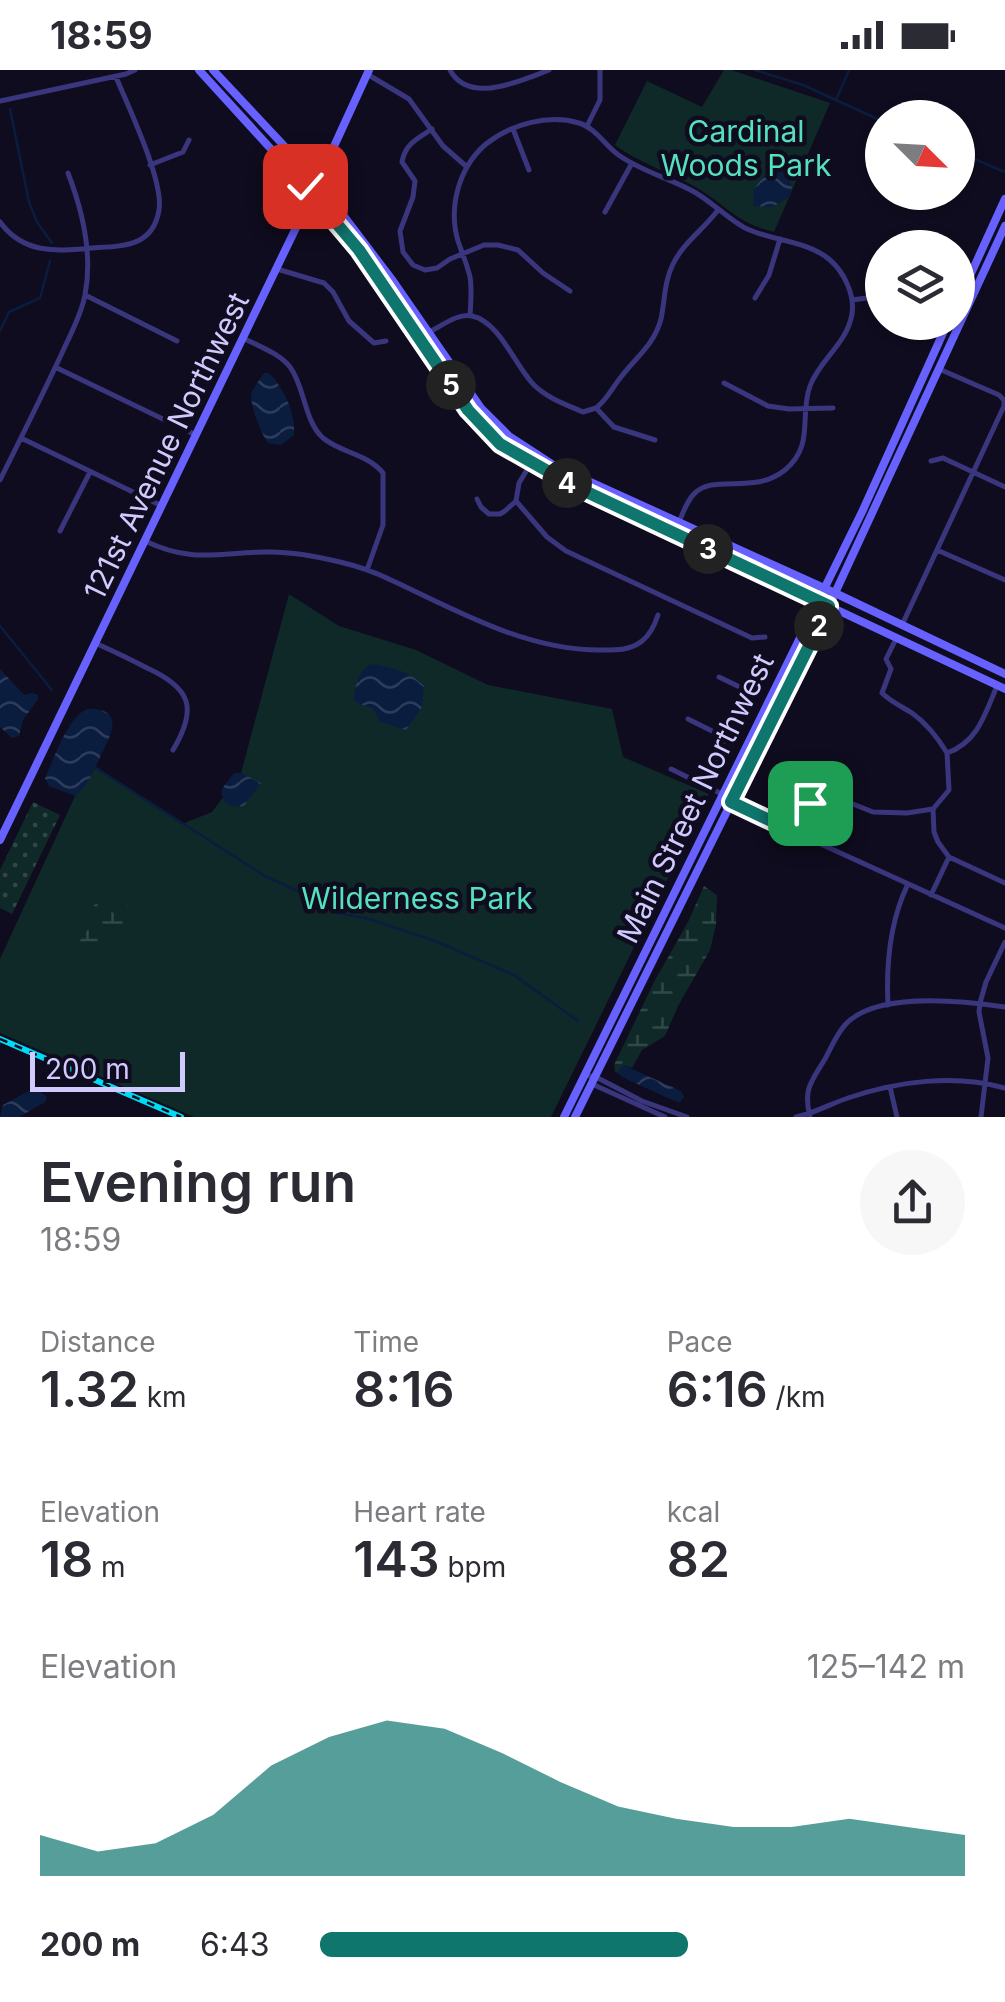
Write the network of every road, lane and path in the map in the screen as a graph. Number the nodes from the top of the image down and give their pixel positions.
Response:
1 (134, 70) edge
2 (199, 70) edge
3 (450, 70) edge
4 (549, 70) edge
5 (600, 70) edge
6 (214, 72) edge
7 (368, 72) edge
8 (116, 76) junction
9 (0, 101) edge
10 (587, 126) junction
11 (513, 128) junction
12 (432, 130) junction
13 (190, 140) dead end
14 (632, 162) junction
15 (150, 165) junction
16 (467, 166) junction
17 (529, 170) dead end
18 (68, 173) dead end
19 (318, 182) junction
20 (312, 194) junction
21 (1005, 199) edge
22 (718, 210) junction
23 (605, 212) dead end
24 (0, 222) edge
25 (1005, 226) edge
26 (780, 239) junction
27 (88, 248) junction
28 (463, 253) junction
29 (975, 264) edge
30 (276, 268) junction
31 (570, 291) dead end
32 (85, 294) junction
33 (754, 298) dead end
34 (865, 298) edge
35 (852, 300) junction
36 (470, 315) junction
37 (423, 335) junction
38 (243, 338) junction
39 (940, 340) edge
40 (177, 341) dead end
41 (386, 341) dead end
42 (55, 367) junction
43 (939, 369) junction
44 (724, 383) dead end
45 (1004, 400) edge
46 (596, 408) junction
47 (806, 408) junction
48 (832, 408) dead end
49 (196, 435) junction
50 (21, 438) junction
51 (656, 440) dead end
52 (533, 459) junction
53 (931, 461) dead end
54 (90, 472) junction
55 (974, 472) junction
56 (0, 480) edge
57 (1005, 487) edge
58 (477, 499) dead end
59 (516, 501) junction
60 (162, 506) junction
61 (679, 522) junction
62 (60, 531) dead end
63 (145, 541) junction
64 (938, 550) junction
65 (367, 570) junction
66 (1005, 580) edge
67 (824, 588) junction
68 (835, 593) junction
69 (817, 601) junction
70 (829, 606) junction
71 (658, 615) dead end
72 (902, 625) junction
73 (765, 638) dead end
74 (896, 638) junction
75 (96, 643) junction
76 (1005, 674) edge
77 (719, 677) dead end
78 (753, 682) dead end
79 (1001, 687) edge
80 (748, 692) junction
81 (195, 696) dead end
82 (186, 698) junction
83 (688, 719) dead end
84 (726, 738) junction
85 (173, 750) dead end
86 (947, 753) junction
87 (671, 769) dead end
88 (703, 784) junction
89 (722, 794) junction
90 (731, 802) junction
91 (933, 809) junction
92 (803, 836) junction
93 (0, 840) edge
94 (948, 858) junction
95 (908, 884) junction
96 (1005, 884) edge
97 (932, 895) junction
98 (1005, 928) edge
99 (1005, 942) edge
100 (888, 1004) junction
101 (980, 1004) junction
102 (1005, 1007) edge
103 (591, 1078) junction
104 (984, 1084) junction
105 (890, 1087) junction
106 (1005, 1088) edge
107 (810, 1116) edge
108 (564, 1117) edge
109 (575, 1117) edge
110 (666, 1117) edge
111 (687, 1117) edge
112 (796, 1117) edge
113 (897, 1117) edge
114 (981, 1117) edge

1 - 8 street
2 - 20 main road
3 - 4 street
5 - 10 street
6 - 19 main road
7 - 12 street
7 - 19 main road, 121st Avenue Northwest
8 - 9 street
8 - 15 street
10 - 11 street
10 - 14 street
11 - 16 street
11 - 17 street
12 - 16 street
12 - 28 street
13 - 15 street
14 - 22 street
14 - 23 street
15 - 27 street
16 - 28 street
18 - 27 street
19 - 20 main road, 121st Avenue Northwest
19 - 37 main road
20 - 30 main road, 121st Avenue Northwest
20 - 37 main road
21 - 29 main road
22 - 26 street
22 - 46 street
24 - 27 street
25 - 43 main road, Main Street Northwest
26 - 33 street
26 - 35 street
27 - 32 street
28 - 31 street
28 - 36 street
30 - 38 main road, 121st Avenue Northwest
30 - 41 street
32 - 40 street
32 - 42 street
34 - 35 street
35 - 47 street
36 - 37 street
36 - 46 street
37 - 52 main road
38 - 49 main road, 121st Avenue Northwest
38 - 65 street
39 - 67 main road, Main Street Northwest
42 - 49 street
42 - 50 street
43 - 45 street
43 - 68 main road, Main Street Northwest
44 - 47 street
45 - 55 street
46 - 51 street
47 - 48 street
47 - 61 street
49 - 60 main road, 121st Avenue Northwest
50 - 54 street
50 - 56 street
52 - 59 street
52 - 61 main road
52 - 69 main road
53 - 55 street
54 - 60 street
54 - 62 street
55 - 57 street
55 - 64 street
58 - 59 street
59 - 73 street
60 - 63 main road, 121st Avenue Northwest
61 - 67 main road
63 - 65 street
63 - 75 main road, 121st Avenue Northwest
64 - 66 street
64 - 72 street
65 - 71 street
67 - 68 main road
67 - 69 main road, Main Street Northwest
68 - 70 main road, Main Street Northwest
68 - 72 main road
69 - 70 main road
69 - 89 main road, Main Street Northwest
70 - 74 main road
70 - 90 main road, Main Street Northwest
72 - 76 main road
74 - 79 main road
74 - 86 street
75 - 82 street
75 - 93 main road, 121st Avenue Northwest
77 - 80 street
78 - 80 street
79 - 86 street
80 - 84 street
81 - 82 street
82 - 85 street
83 - 84 street
84 - 88 street
86 - 91 street
87 - 88 street
88 - 89 street
89 - 103 main road, Main Street Northwest
90 - 92 street
90 - 103 main road, Main Street Northwest
91 - 92 street
91 - 94 street
92 - 95 street
94 - 96 street
94 - 97 street
95 - 97 street
95 - 100 street
97 - 98 street
99 - 101 street
100 - 101 street
100 - 107 street
101 - 102 street
101 - 104 street
103 - 108 main road, Main Street Northwest
103 - 109 main road, Main Street Northwest
103 - 110 street
103 - 111 street
104 - 105 street
104 - 106 street
104 - 114 street
105 - 107 street
105 - 113 street
107 - 112 street

